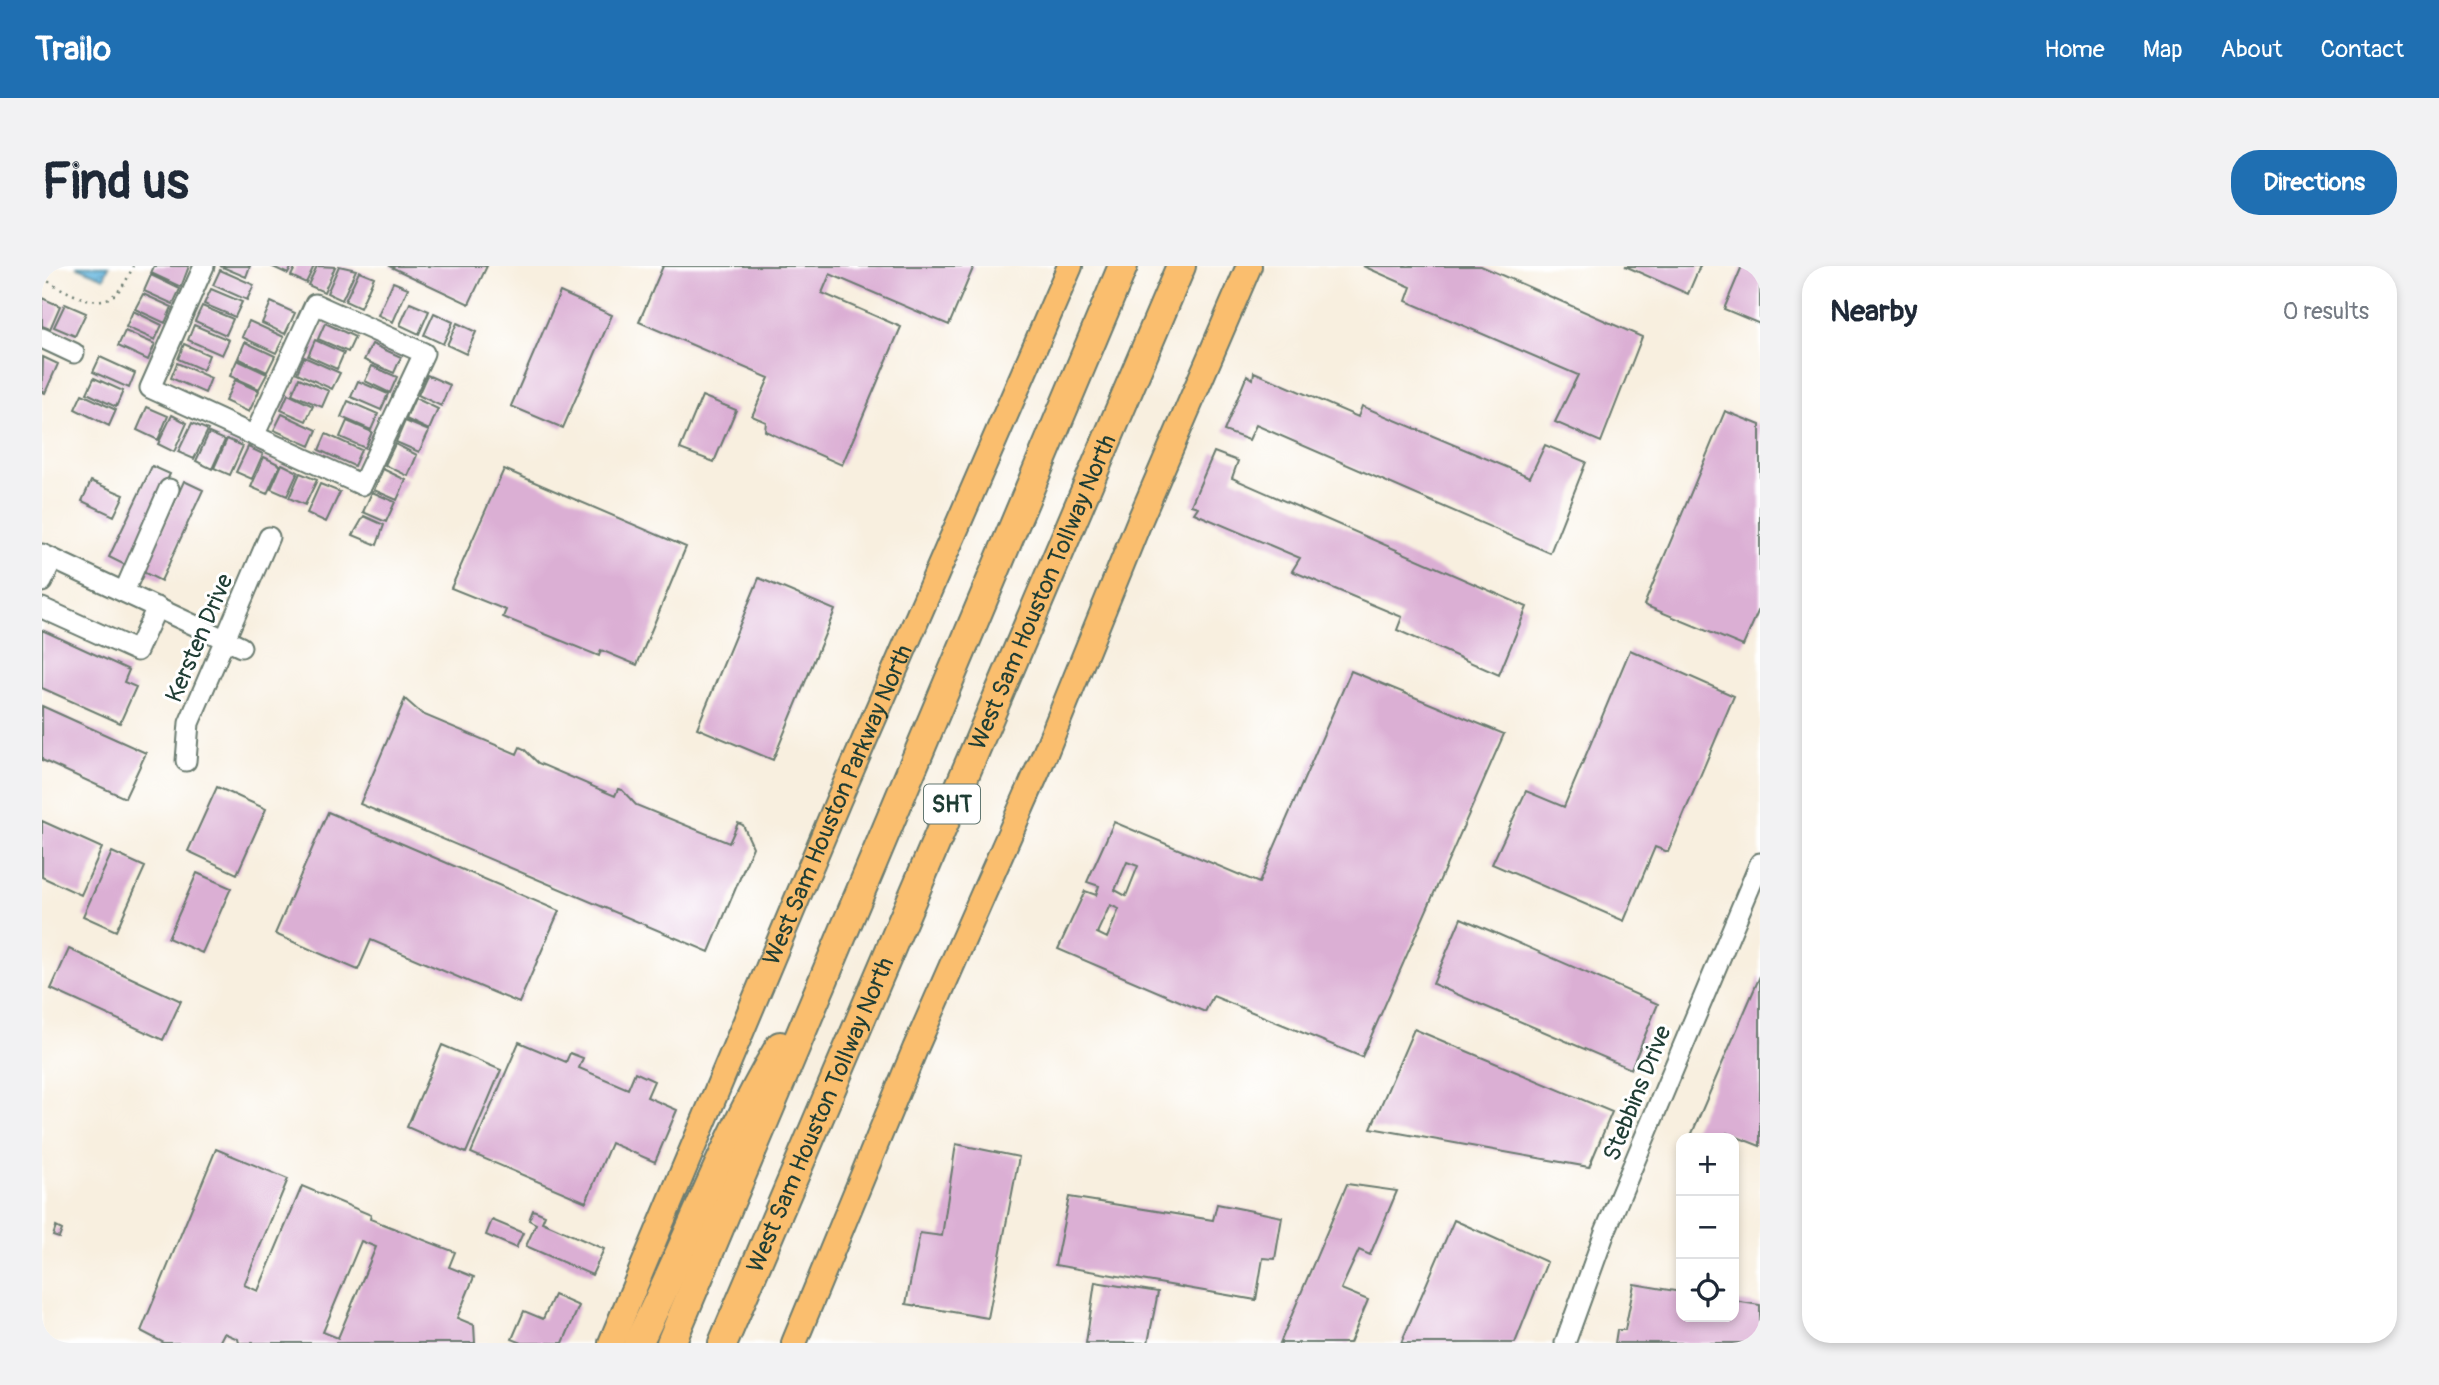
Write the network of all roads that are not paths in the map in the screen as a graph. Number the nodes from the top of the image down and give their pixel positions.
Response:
1 (204, 266) edge
2 (1070, 266) edge
3 (1123, 266) edge
4 (1181, 266) edge
5 (1249, 266) edge
6 (42, 338) edge
7 (74, 353) dead end
8 (254, 436) junction
9 (169, 489) dead end
10 (269, 537) dead end
11 (47, 556) edge
12 (42, 582) edge
13 (124, 592) junction
14 (157, 607) junction
15 (42, 608) edge
16 (224, 638) junction
17 (242, 647) dead end
18 (186, 761) dead end
19 (1760, 863) edge
20 (832, 960) junction
21 (796, 1342) edge
22 (611, 1343) edge
23 (638, 1343) edge
24 (671, 1343) edge
25 (723, 1343) edge
26 (1566, 1343) edge

1 - 8 street
2 - 22 main road, West Sam Houston Parkway North
3 - 20 highway, West Sam Houston Tollway North / SHT
4 - 25 highway, West Sam Houston Tollway North / SHT
5 - 21 main road
6 - 7 street
8 - 8 street
9 - 13 street
10 - 16 street, Kersten Drive
11 - 12 street
11 - 13 street
13 - 14 street
14 - 15 street
14 - 16 street
16 - 17 street
16 - 18 street, Kersten Drive
19 - 26 street, Stebbins Drive
20 - 23 highway
20 - 24 highway, West Sam Houston Tollway North / SHT

